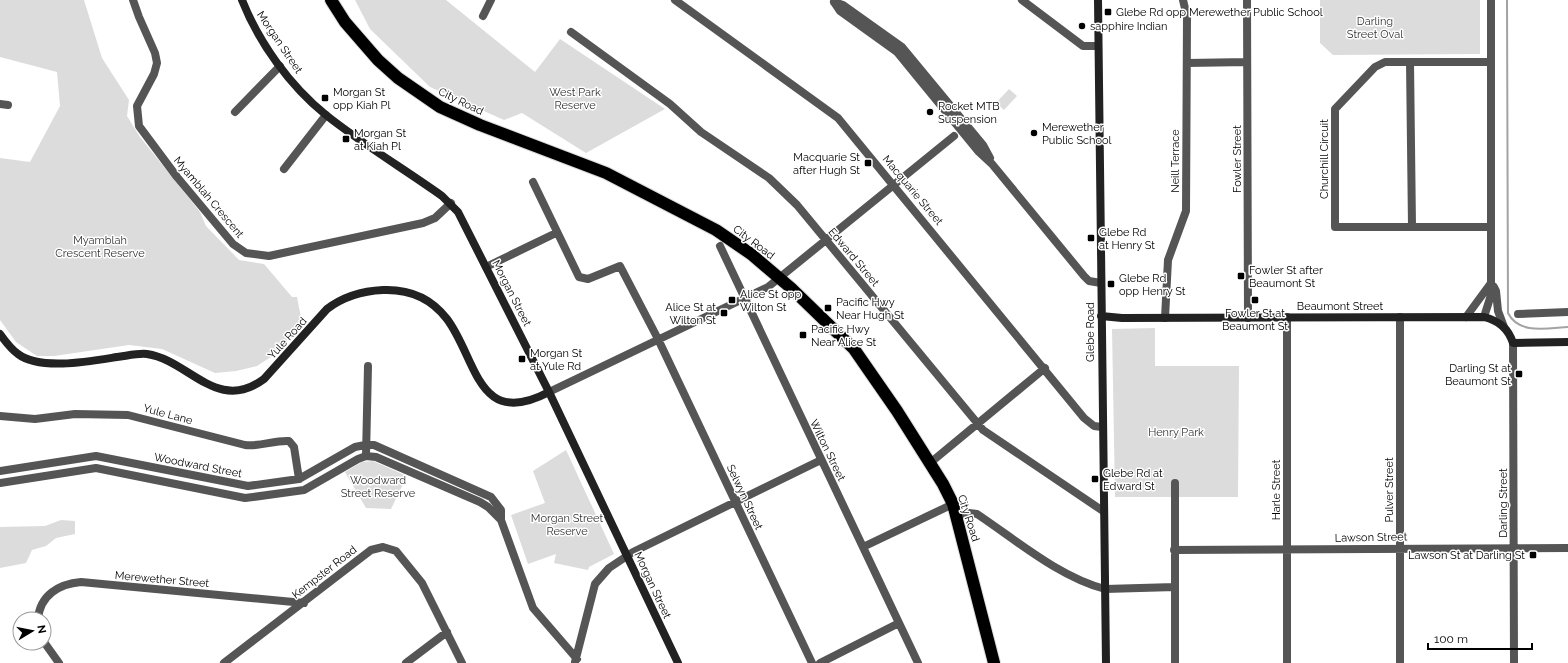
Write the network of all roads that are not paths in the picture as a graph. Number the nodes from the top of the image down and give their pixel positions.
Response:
1 (133, 0) edge
2 (242, 0) edge
3 (331, 0) edge
4 (491, 0) edge
5 (675, 0) edge
6 (1022, 0) edge
7 (1098, 0) edge
8 (1184, 0) edge
9 (1248, 0) edge
10 (1491, 0) edge
11 (833, 1) edge
12 (483, 16) dead end
13 (572, 32) dead end
14 (1098, 46) junction
15 (1247, 62) junction
16 (1410, 62) junction
17 (1491, 62) junction
18 (1187, 63) junction
19 (280, 66) junction
20 (235, 112) dead end
21 (326, 115) junction
22 (954, 136) dead end
23 (284, 169) dead end
24 (533, 182) dead end
25 (894, 184) junction
26 (450, 203) junction
27 (1412, 227) junction
28 (1491, 227) junction
29 (556, 233) junction
30 (825, 240) junction
31 (720, 246) dead end
32 (486, 267) junction
33 (779, 278) junction
34 (1101, 282) junction
35 (1491, 283) junction
36 (744, 298) junction
37 (1568, 312) edge
38 (1518, 314) dead end
39 (1101, 316) junction
40 (1287, 317) junction
41 (1400, 317) junction
42 (1466, 317) junction
43 (1484, 317) junction
44 (1165, 318) junction
45 (1248, 318) junction
46 (1504, 327) junction
47 (0, 334) edge
48 (658, 340) junction
49 (1568, 342) edge
50 (1513, 343) junction
51 (368, 366) dead end
52 (1045, 368) junction
53 (549, 392) junction
54 (0, 416) edge
55 (977, 423) junction
56 (1102, 426) junction
57 (365, 445) junction
58 (366, 456) junction
59 (821, 460) junction
60 (930, 463) junction
61 (0, 471) edge
62 (299, 479) junction
63 (0, 484) edge
64 (1175, 484) dead end
65 (735, 502) junction
66 (953, 504) junction
67 (1103, 511) junction
68 (957, 516) junction
69 (500, 520) junction
70 (863, 547) junction
71 (1400, 547) junction
72 (1513, 548) junction
73 (1568, 548) edge
74 (1287, 549) junction
75 (1174, 550) junction
76 (627, 556) junction
77 (1175, 587) junction
78 (1105, 589) junction
79 (304, 603) junction
80 (40, 611) edge
81 (899, 623) junction
82 (447, 632) junction
83 (50, 651) edge
84 (576, 661) edge
85 (59, 663) edge
86 (224, 663) edge
87 (406, 663) edge
88 (462, 663) edge
89 (678, 663) edge
90 (812, 663) edge
91 (820, 663) edge
92 (918, 663) edge
93 (994, 663) edge
94 (1106, 663) edge
95 (1175, 663) edge
96 (1287, 663) edge
97 (1400, 663) edge
98 (1514, 663) edge

1 - 26 street, Myamblah Crescent
2 - 19 street, Morgan Street
3 - 33 highway, City Road
4 - 12 street
5 - 25 street, Macquarie Street
6 - 14 street
7 - 14 street, Glebe Road
8 - 18 street, Neill Terrace
9 - 15 street, Fowler Street
10 - 17 street
11 - 34 street
13 - 30 street, Edward Street
14 - 34 street, Glebe Road
15 - 18 street
15 - 45 street, Fowler Street
16 - 17 street, Churchill Circuit
16 - 27 street
16 - 27 street, Churchill Circuit
17 - 28 street
18 - 44 street, Neill Terrace
19 - 20 street
19 - 21 street, Morgan Street
21 - 23 street
21 - 26 street, Morgan Street
22 - 25 street
24 - 29 street
25 - 30 street
25 - 52 street, Macquarie Street
26 - 32 street, Morgan Street
27 - 28 street, Churchill Circuit
28 - 35 street
29 - 32 street
29 - 48 street, Selwyn Street
30 - 33 street
30 - 55 street, Edward Street
31 - 36 street, Wilton Street
32 - 53 street, Morgan Street
33 - 36 street
33 - 60 highway, City Road
34 - 39 street, Glebe Road
35 - 42 street
35 - 43 street
35 - 46 street
36 - 48 street
36 - 59 street, Wilton Street
37 - 38 street
39 - 44 street, Beaumont Street
39 - 56 street, Glebe Road
40 - 41 street, Beaumont Street
40 - 45 street, Beaumont Street
40 - 74 street, Harle Street
41 - 42 street, Beaumont Street
41 - 71 street, Pulver Street
42 - 43 street, Beaumont Street
43 - 46 street, Beaumont Street
44 - 45 street, Beaumont Street
46 - 50 street
47 - 53 street, Yule Road
48 - 53 street
48 - 65 street, Selwyn Street
49 - 50 street
50 - 72 street, Darling Street
51 - 57 street
52 - 55 street
52 - 56 street, Macquarie Street
53 - 76 street, Morgan Street
54 - 62 street, Yule Lane
55 - 60 street
55 - 67 street, Edward Street
56 - 67 street, Glebe Road
57 - 58 street
57 - 62 street, Woodward Street
57 - 69 street
58 - 63 street, Woodward Street
58 - 69 street
59 - 65 street
59 - 70 street, Wilton Street
60 - 66 highway, City Road
61 - 62 street, Woodward Street
64 - 75 street
65 - 76 street
65 - 90 street, Selwyn Street
66 - 68 highway, City Road
66 - 70 street
67 - 78 street, Glebe Road
68 - 78 street
68 - 93 highway, City Road
69 - 84 street
70 - 81 street, Wilton Street
71 - 72 street, Lawson Street
71 - 74 street, Lawson Street
71 - 97 street, Pulver Street
72 - 73 street, Lawson Street
72 - 98 street, Darling Street
74 - 75 street, Lawson Street
74 - 96 street, Harle Street
75 - 77 street
76 - 84 street
76 - 89 street, Morgan Street
77 - 78 street
77 - 95 street
78 - 94 street, Glebe Road
79 - 80 street, Merewether Street
79 - 82 street, Kempster Road
79 - 86 street, Kempster Road
81 - 91 street
81 - 92 street, Wilton Street
82 - 87 street
82 - 88 street, Kempster Road
83 - 85 street

